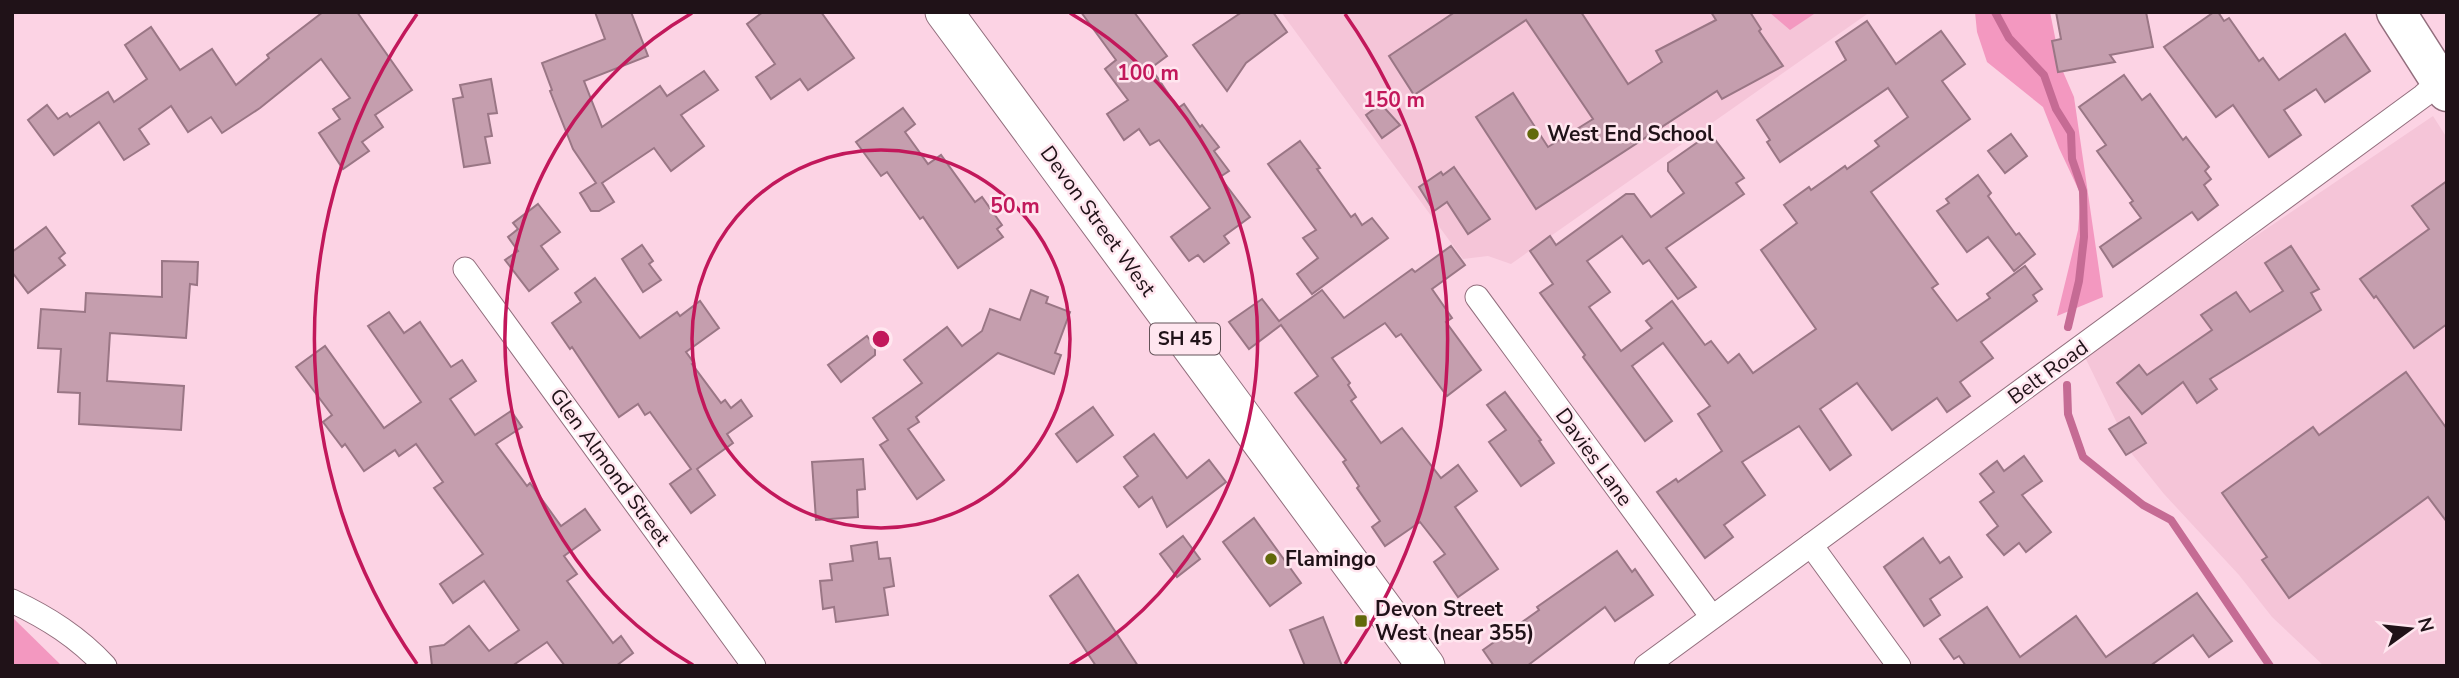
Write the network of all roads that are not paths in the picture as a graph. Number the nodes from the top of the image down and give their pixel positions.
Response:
1 (944, 12) edge
2 (2396, 12) edge
3 (2444, 82) edge
4 (465, 269) dead end
5 (1477, 298) dead end
6 (1811, 545) junction
7 (12, 601) edge
8 (1712, 617) junction
9 (105, 666) edge
10 (754, 666) edge
11 (1426, 666) edge
12 (1646, 666) edge
13 (1899, 666) edge

1 - 11 main road, Devon Street West / SH 45
2 - 3 highway
3 - 6 street, Belt Road
4 - 10 street, Glen Almond Street
5 - 8 street, Davies Lane
6 - 8 street, Belt Road
6 - 13 street
7 - 9 street
8 - 12 street, Belt Road

